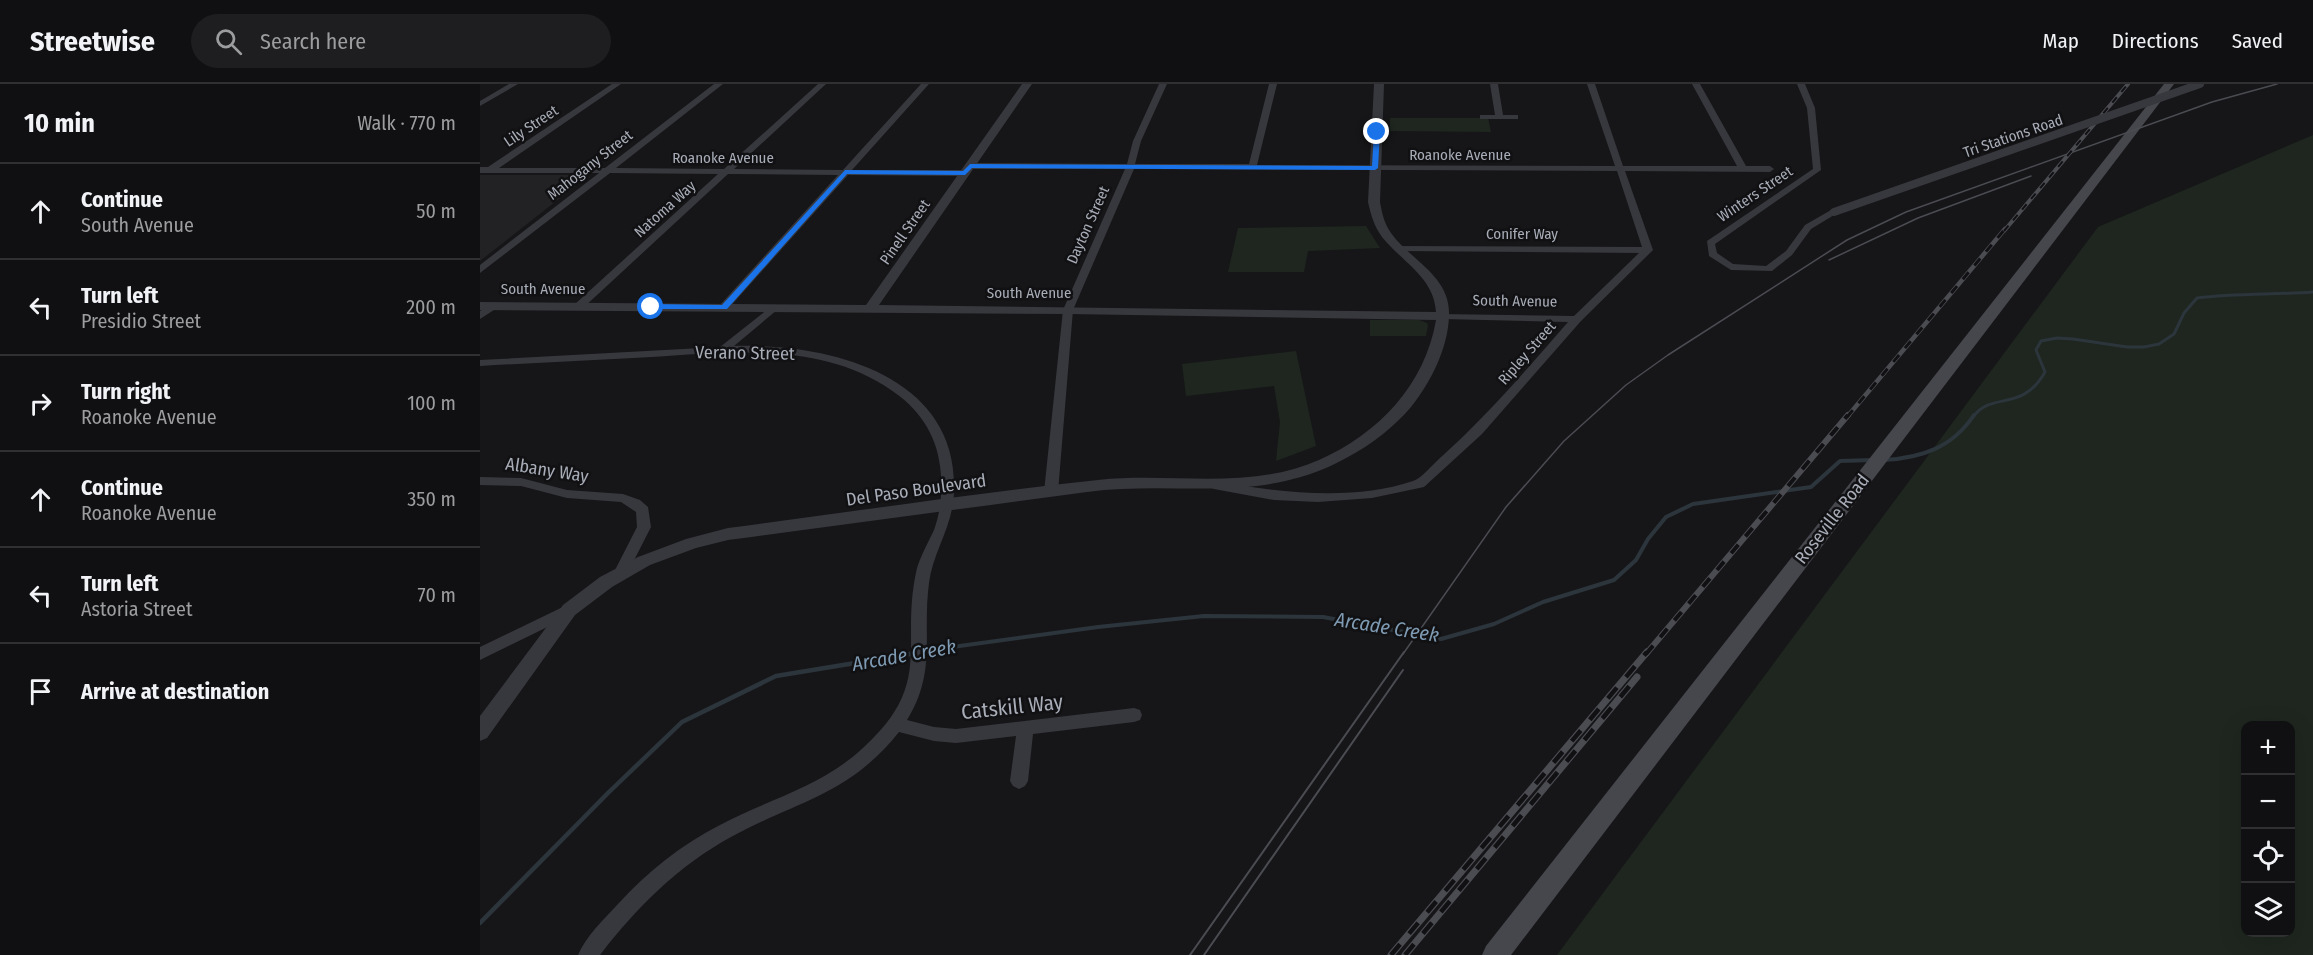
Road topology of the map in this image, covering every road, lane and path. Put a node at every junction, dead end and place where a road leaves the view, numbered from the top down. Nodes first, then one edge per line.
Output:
1 (514, 84) edge
2 (617, 84) edge
3 (719, 84) edge
4 (822, 84) edge
5 (925, 84) edge
6 (1027, 84) edge
7 (1163, 84) edge
8 (1273, 84) edge
9 (1378, 84) edge
10 (1494, 84) edge
11 (1591, 84) edge
12 (1696, 84) edge
13 (1801, 84) edge
14 (2169, 84) edge
15 (2200, 84) edge
16 (480, 104) edge
17 (1483, 117) dead end
18 (1499, 117) junction
19 (1515, 117) dead end
20 (1130, 168) junction
21 (1252, 168) junction
22 (1375, 168) junction
23 (1620, 169) junction
24 (1743, 169) junction
25 (1770, 169) dead end
26 (480, 170) edge
27 (490, 170) junction
28 (967, 170) junction
29 (607, 171) junction
30 (726, 172) junction
31 (845, 172) junction
32 (1834, 212) joint
33 (1397, 248) junction
34 (1648, 250) junction
35 (480, 270) edge
36 (486, 306) edge
37 (579, 306) junction
38 (724, 307) junction
39 (773, 308) junction
40 (870, 308) junction
41 (1068, 310) junction
42 (480, 316) edge
43 (1443, 316) junction
44 (1577, 319) junction
45 (723, 350) junction
46 (480, 363) edge
47 (1432, 474) joint
48 (480, 482) edge
49 (1214, 485) junction
50 (1051, 492) junction
51 (944, 506) junction
52 (620, 574) junction
53 (569, 610) junction
54 (480, 654) edge
55 (1134, 715) dead end
56 (896, 724) junction
57 (1025, 729) junction
58 (480, 732) edge
59 (1019, 781) dead end
60 (588, 955) edge
61 (1495, 955) edge

1 - 16 street
2 - 27 street, Lily Street
3 - 29 street, Mahogany Street
4 - 30 street, Natoma Way
5 - 31 street
6 - 28 street, Pinell Street
7 - 20 street, Dayton Street
8 - 21 street
9 - 22 street
10 - 18 street
11 - 23 street
12 - 24 street
13 - 32 street, Winters Street
14 - 61 main road, Roseville Road
15 - 32 street, Tri Stations Road, bridge
17 - 18 street
18 - 19 street
20 - 21 street, Roanoke Avenue
20 - 28 street, Roanoke Avenue
20 - 41 street, Dayton Street
21 - 22 street, Roanoke Avenue
22 - 23 street, Roanoke Avenue
22 - 33 street
23 - 24 street, Roanoke Avenue
23 - 34 street
24 - 25 street, Roanoke Avenue
26 - 27 street, Roanoke Avenue
27 - 29 street, Roanoke Avenue
28 - 31 street, Roanoke Avenue
28 - 40 street, Pinell Street
29 - 30 street, Roanoke Avenue
29 - 35 street, Mahogany Street
30 - 31 street, Roanoke Avenue
30 - 37 street, Natoma Way
31 - 38 street
33 - 34 street, Conifer Way
33 - 43 street
34 - 44 street, Ripley Street
36 - 37 street, South Avenue
36 - 42 street
37 - 38 street, South Avenue
38 - 39 street, South Avenue
39 - 40 street, South Avenue
39 - 45 street
40 - 41 street, South Avenue
41 - 43 street, South Avenue
41 - 50 street, Dayton Street
43 - 44 street, South Avenue
43 - 49 street
44 - 47 street, Ripley Street
45 - 46 street, Verano Street
45 - 51 street, Verano Street
47 - 49 street, Del Paso Boulevard
48 - 52 street, Albany Way
49 - 50 street, Del Paso Boulevard
50 - 51 street, Del Paso Boulevard
51 - 52 street, Del Paso Boulevard
51 - 56 street, Verano Street
52 - 53 street, Del Paso Boulevard
53 - 54 street
53 - 58 street, Del Paso Boulevard
55 - 57 street, Catskill Way
56 - 57 street, Catskill Way
56 - 60 street, Verano Street
57 - 59 street

